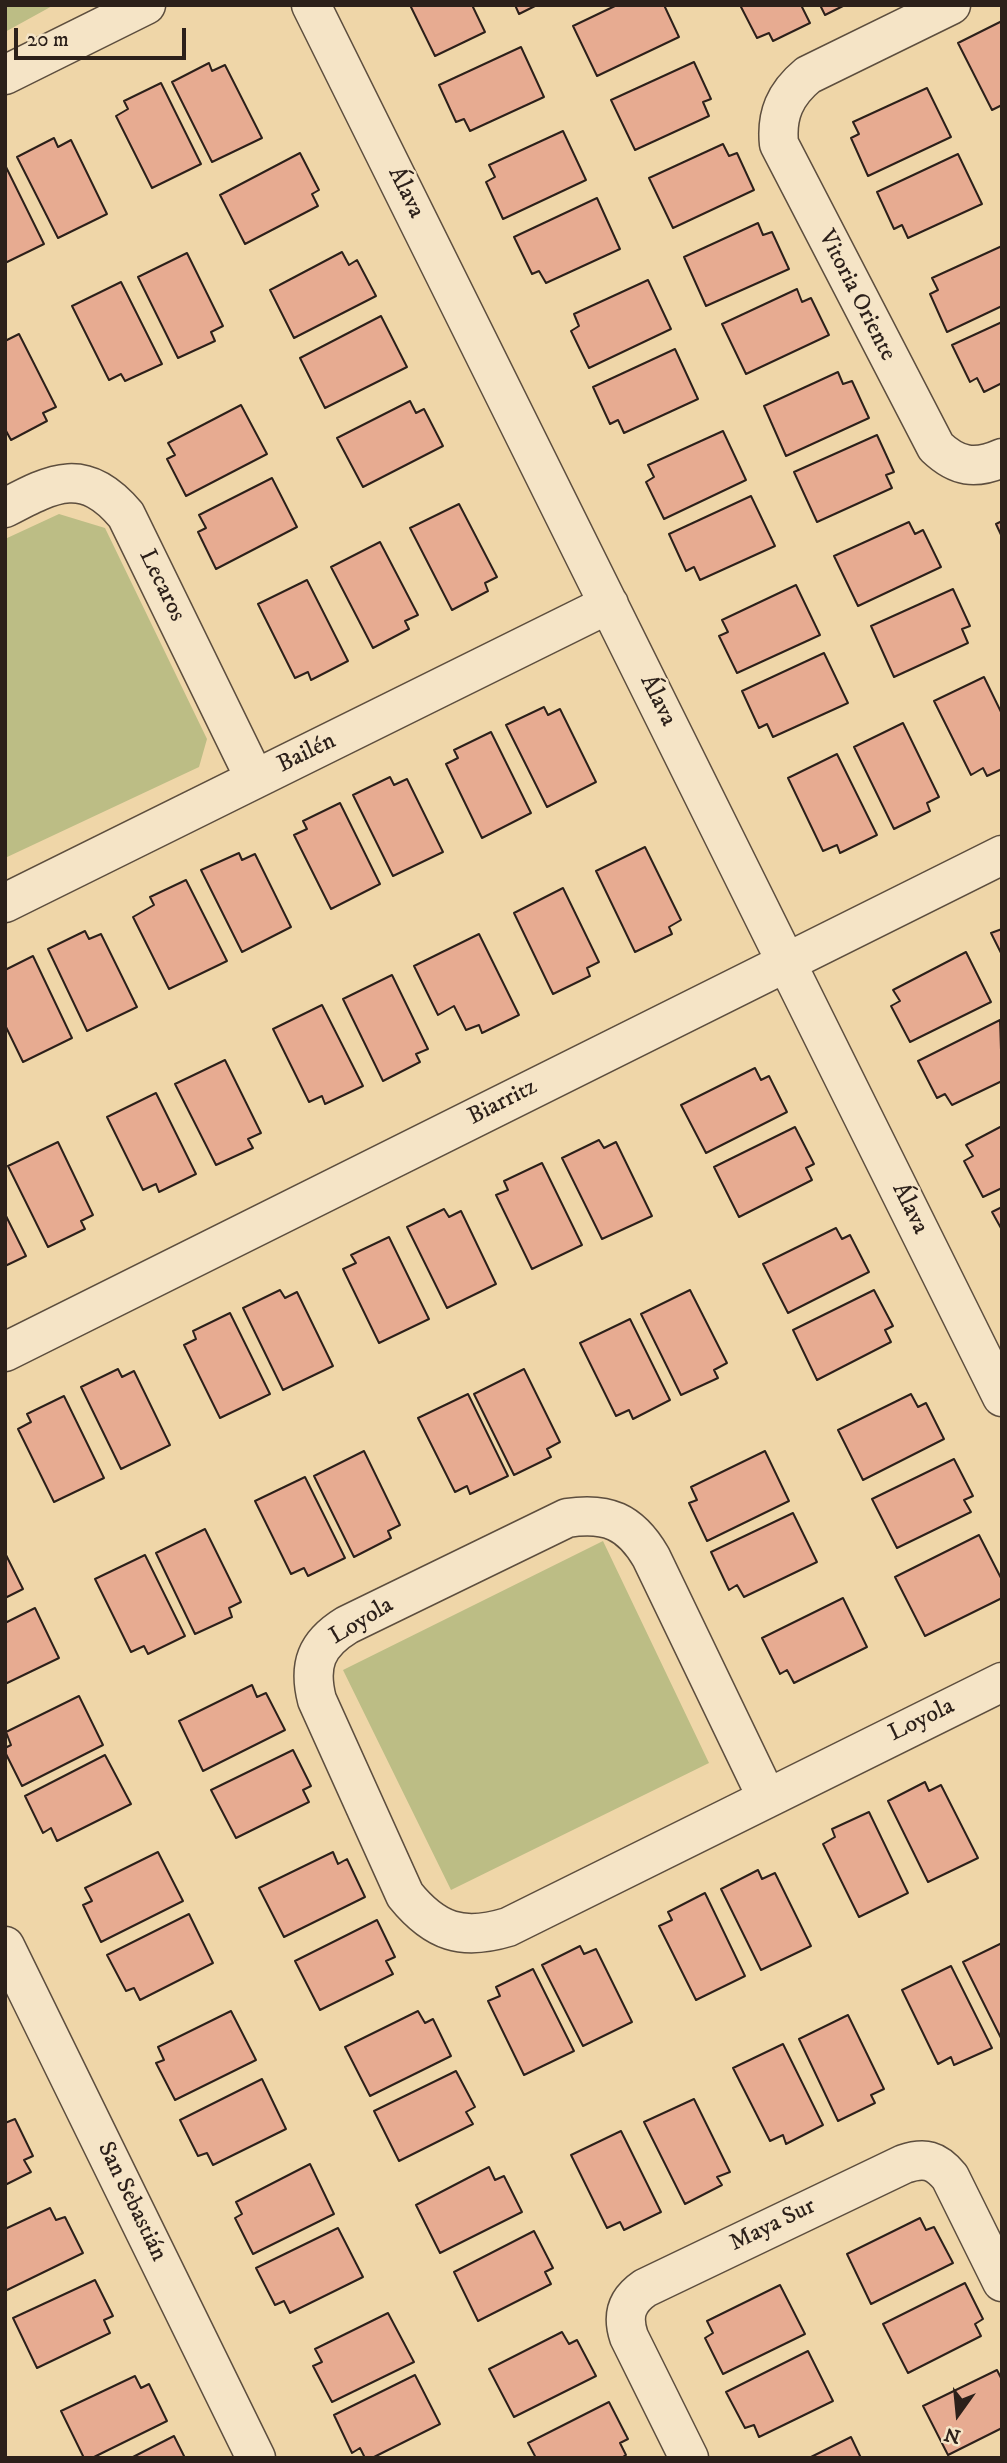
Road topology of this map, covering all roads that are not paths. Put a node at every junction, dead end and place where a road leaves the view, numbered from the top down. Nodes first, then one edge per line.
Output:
1 (146, 5) edge
2 (311, 5) edge
3 (951, 5) edge
4 (5, 75) edge
5 (1002, 458) edge
6 (5, 508) edge
7 (609, 604) junction
8 (255, 779) junction
9 (1002, 855) edge
10 (5, 903) edge
11 (786, 962) junction
12 (5, 1352) edge
13 (1002, 1397) edge
14 (1002, 1682) edge
15 (767, 1798) junction
16 (5, 1946) edge
17 (1002, 2282) edge
18 (256, 2458) edge
19 (689, 2458) edge

1 - 4 street
2 - 7 street, Álava
3 - 5 street, Vitoria Oriente
6 - 8 street, Lecaros
7 - 8 street, Bailén
7 - 11 street, Álava
8 - 10 street, Bailén
9 - 11 street, Biarritz
11 - 12 street, Biarritz
11 - 13 street, Álava
14 - 15 street, Loyola
15 - 15 street, Loyola
16 - 18 street, San Sebastián
17 - 19 street, Maya Sur

